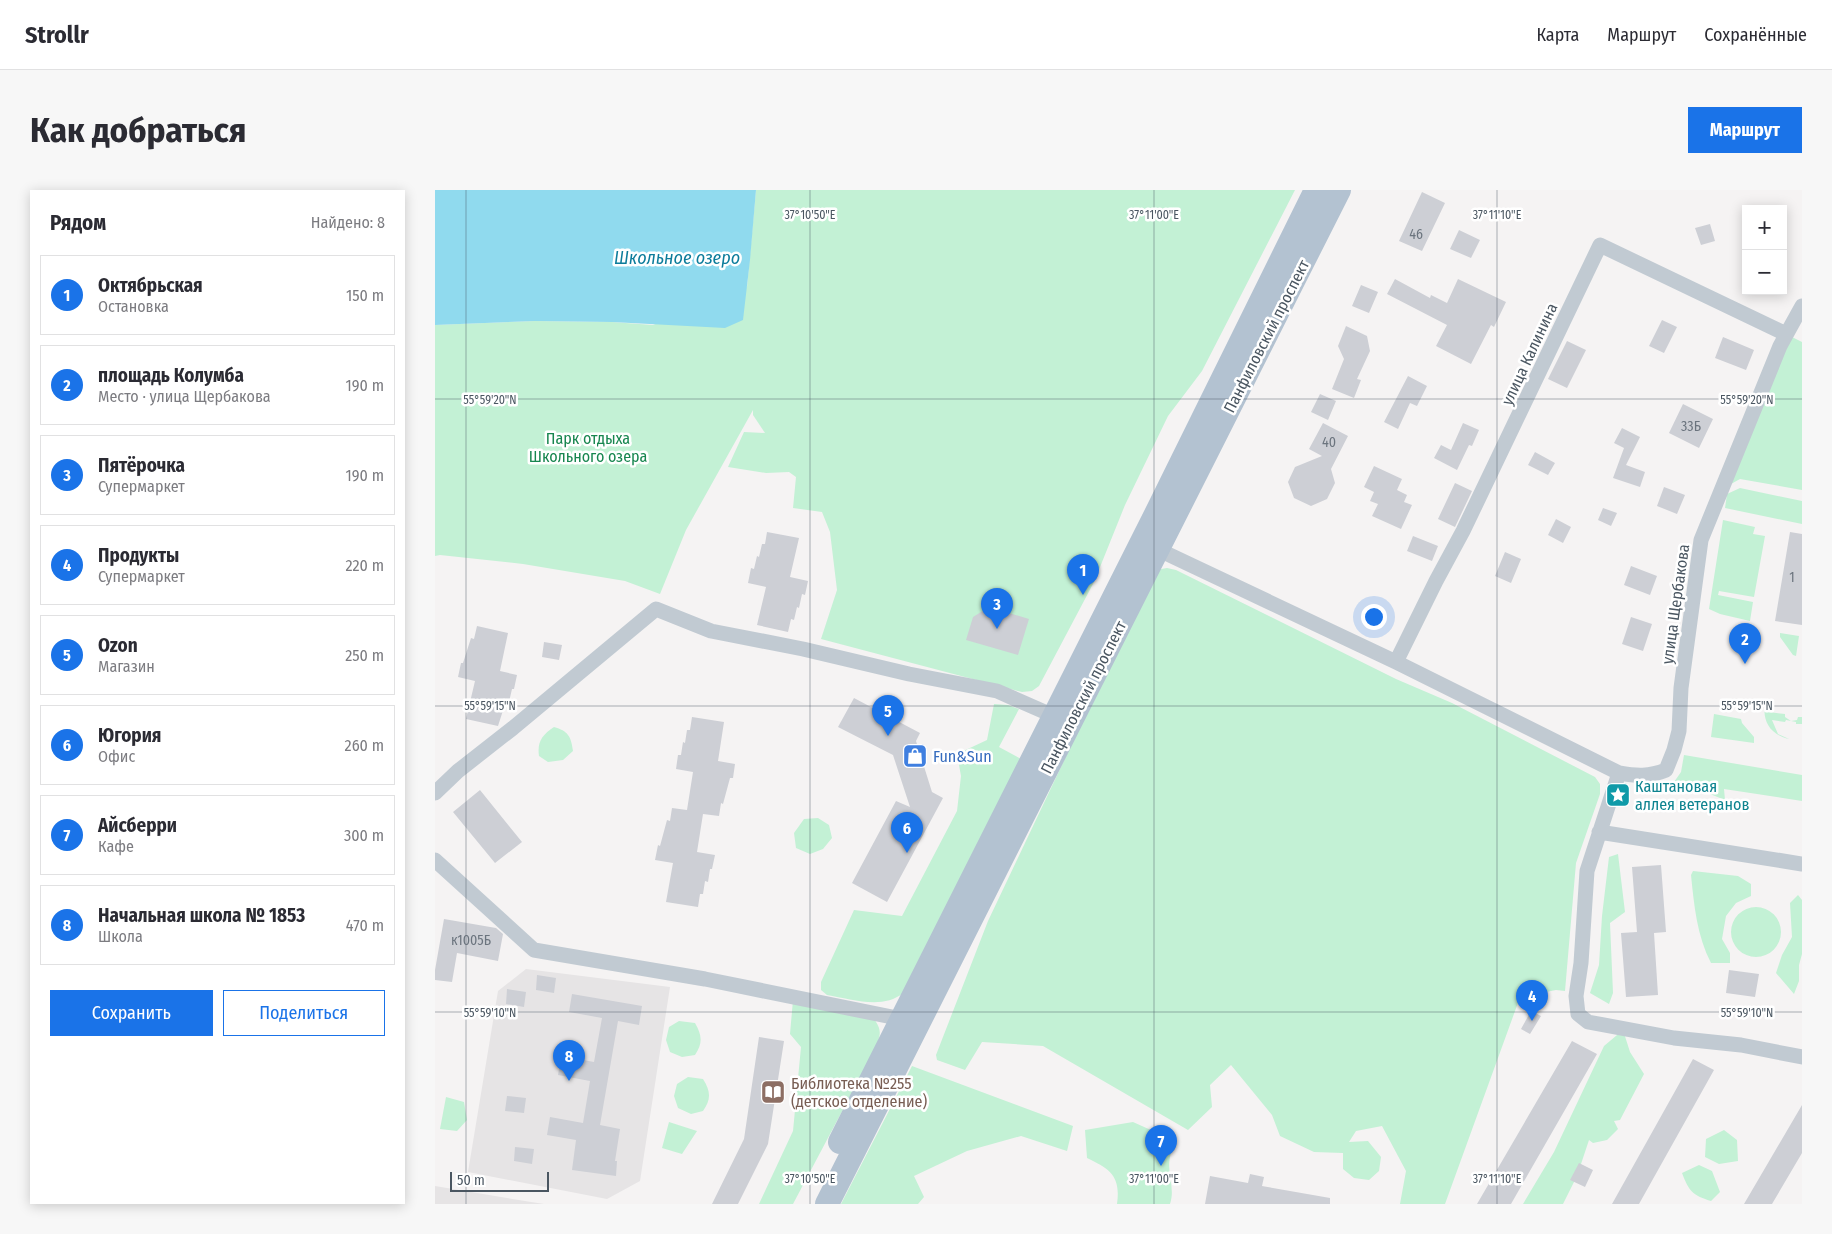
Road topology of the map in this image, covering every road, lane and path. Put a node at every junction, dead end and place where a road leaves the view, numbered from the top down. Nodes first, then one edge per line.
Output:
1 (1317, 190) edge
2 (1339, 190) edge
3 (1802, 306) edge
4 (1786, 334) junction
5 (1157, 550) junction
6 (1396, 662) junction
7 (1055, 716) junction
8 (1619, 773) junction
9 (435, 793) edge
10 (1599, 832) junction
11 (435, 860) edge
12 (1802, 864) edge
13 (902, 1018) junction
14 (1802, 1057) edge
15 (809, 1204) edge
16 (827, 1204) edge

1 - 7 main road, Панфиловский проспект
2 - 5 main road, Панфиловский проспект
3 - 4 street, улица Щербакова
4 - 6 street, улица Калинина
4 - 8 street, улица Щербакова
5 - 6 street
5 - 16 main road, Панфиловский проспект
6 - 8 street
7 - 9 street
7 - 13 main road, Панфиловский проспект
8 - 10 street
10 - 12 street
10 - 14 street
11 - 13 street
13 - 15 main road, Панфиловский проспект

